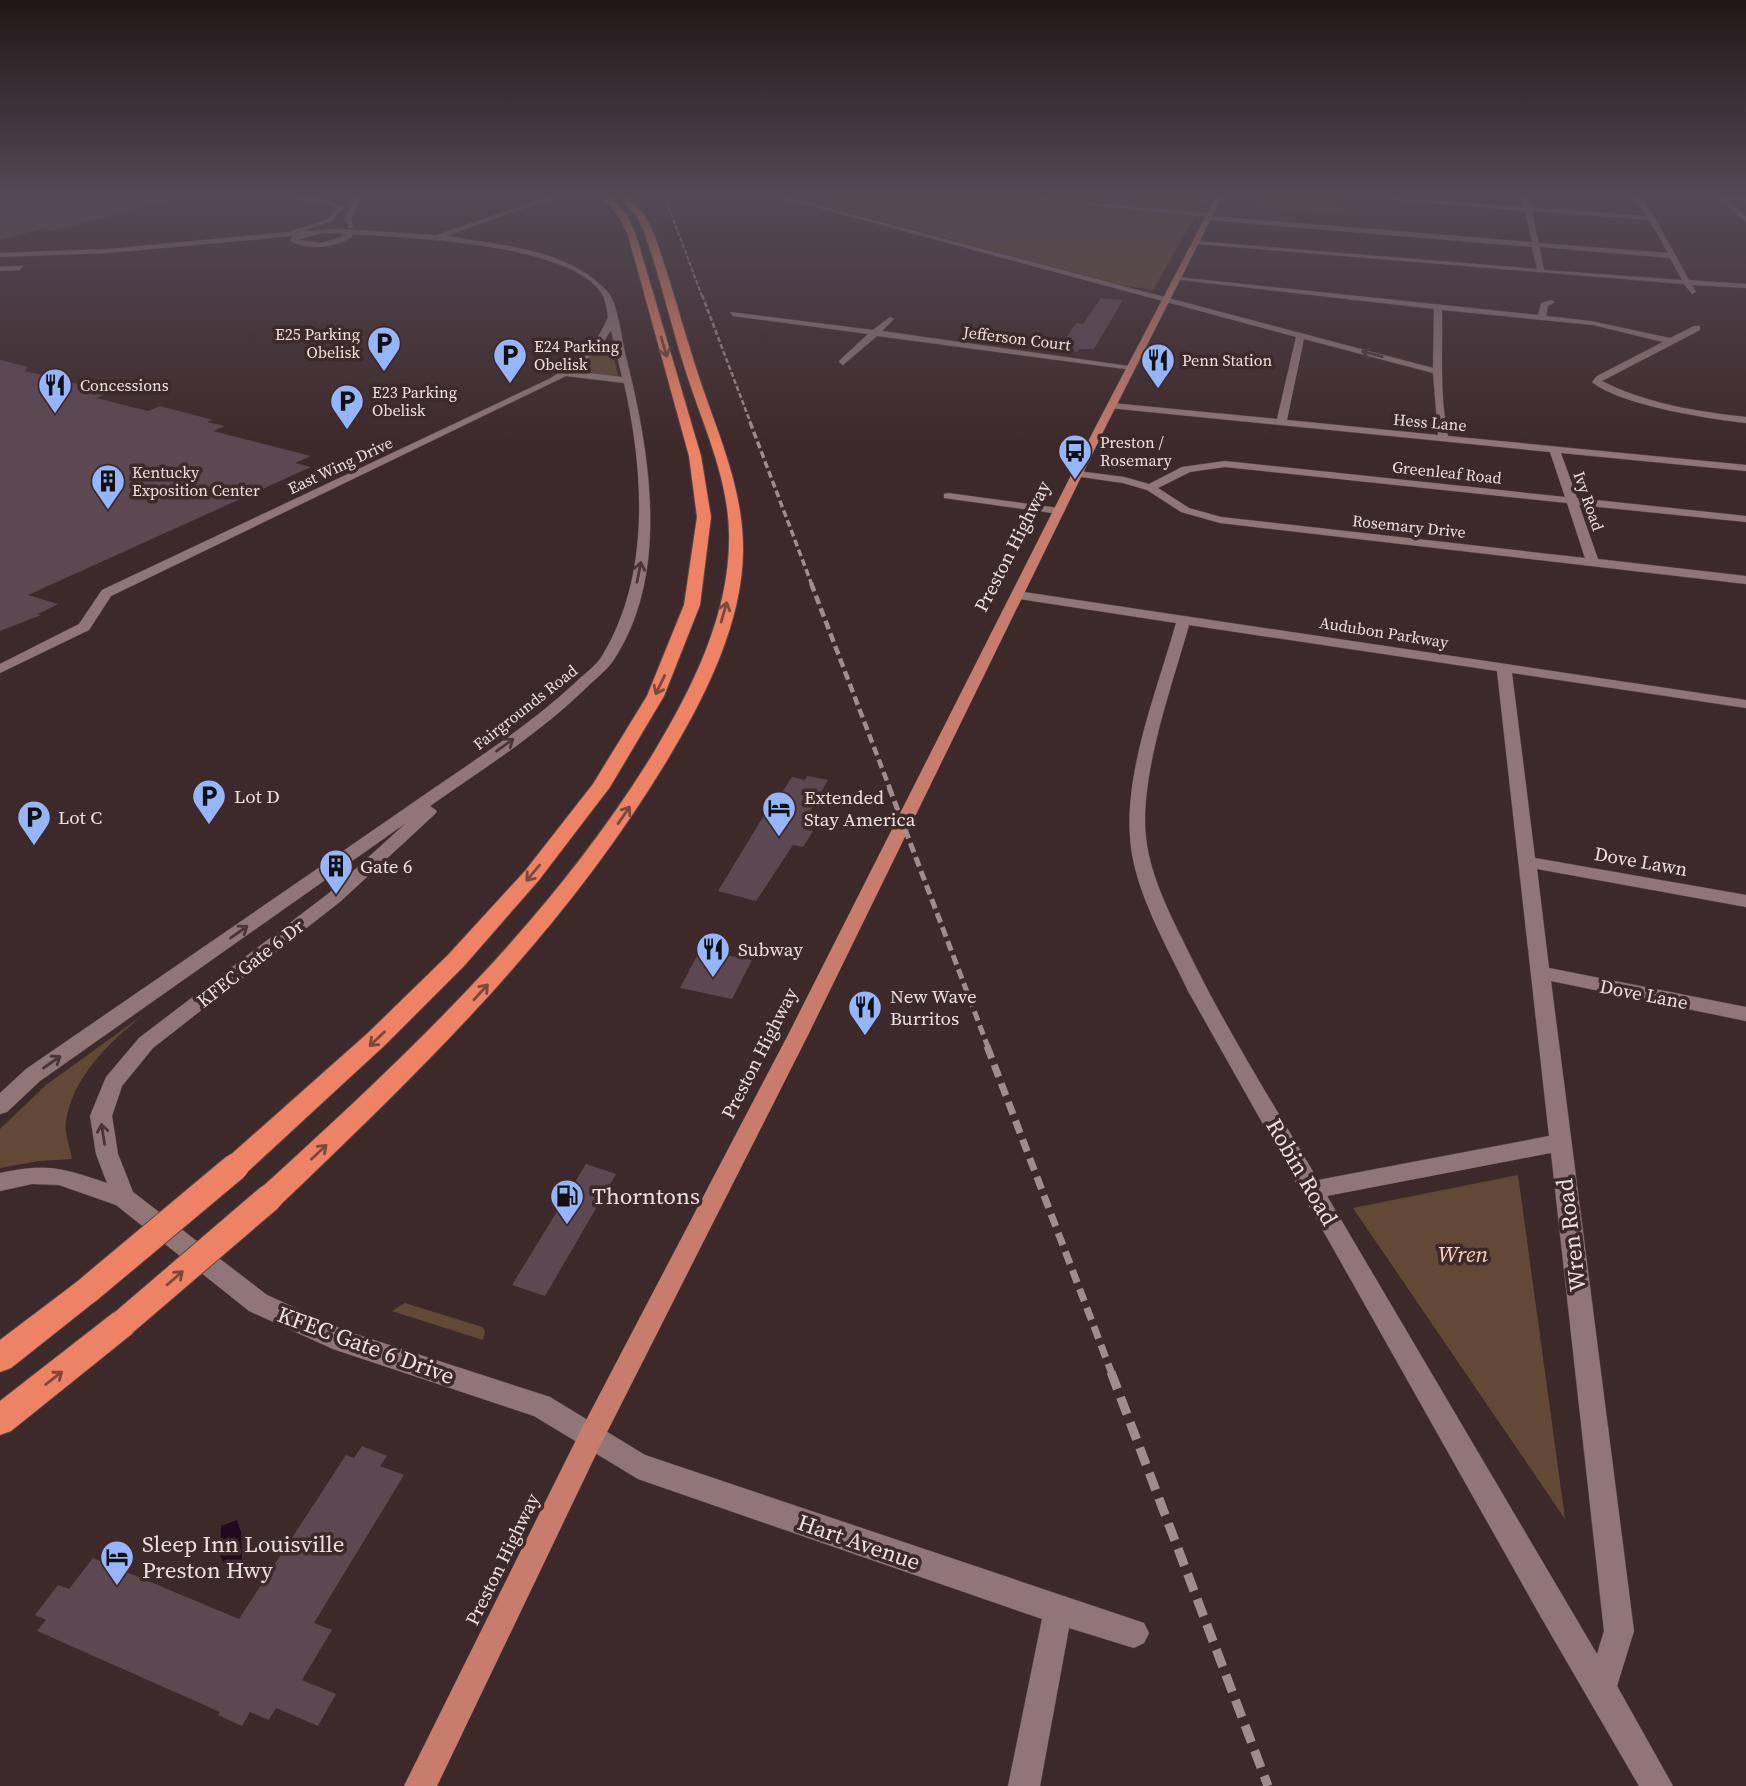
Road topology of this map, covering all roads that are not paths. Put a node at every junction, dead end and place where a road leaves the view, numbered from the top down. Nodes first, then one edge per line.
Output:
1 (589, 278) edge
2 (644, 278) edge
3 (663, 278) edge
4 (1085, 278) edge
5 (1630, 278) edge
6 (1685, 278) edge
7 (1177, 279) joint
8 (1687, 283) junction
9 (1746, 286) edge
10 (1694, 295) dead end
11 (1166, 300) junction
12 (1550, 302) dead end
13 (1438, 307) junction
14 (733, 314) dead end
15 (612, 318) junction
16 (1542, 318) junction
17 (890, 319) dead end
18 (1697, 328) dead end
19 (874, 333) junction
20 (1301, 335) junction
21 (1670, 341) junction
22 (998, 350) junction
23 (843, 362) dead end
24 (986, 362) dead end
25 (1132, 367) junction
26 (1438, 372) junction
27 (565, 373) junction
28 (629, 380) junction
29 (1112, 406) junction
30 (1746, 420) edge
31 (1281, 424) junction
32 (1444, 440) junction
33 (1555, 450) junction
34 (1746, 468) edge
35 (1078, 474) junction
36 (1151, 488) junction
37 (948, 496) dead end
38 (1572, 501) junction
39 (1059, 511) junction
40 (1746, 519) edge
41 (1593, 563) junction
42 (1746, 580) edge
43 (1017, 595) junction
44 (1184, 621) junction
45 (1504, 668) junction
46 (0, 669) edge
47 (1746, 704) edge
48 (480, 764) junction
49 (1528, 862) junction
50 (1746, 901) edge
51 (1542, 973) junction
52 (1746, 1014) edge
53 (0, 1106) edge
54 (1560, 1143) junction
55 (0, 1182) edge
56 (1312, 1190) junction
57 (124, 1198) junction
58 (0, 1358) edge
59 (0, 1420) edge
60 (591, 1437) junction
61 (1058, 1610) junction
62 (1134, 1633) dead end
63 (1601, 1688) junction
64 (420, 1786) edge
65 (1024, 1786) edge
66 (1657, 1786) edge

1 - 15 street, Fairgrounds Road
2 -> 58 highway, bridge
59 -> 3 highway, bridge
4 - 11 street
5 - 8 street
6 - 8 street
7 - 11 main road, Preston Highway
7 - 13 street
8 - 9 street
8 - 10 street
11 - 20 street
11 - 25 main road, Preston Highway
12 - 16 street
13 - 16 street
13 - 26 street
14 - 19 street, Jefferson Court
15 - 27 street, East Wing Drive
15 - 28 street, Fairgrounds Road
16 - 21 street
17 - 19 street
18 - 21 street
19 - 22 street, Jefferson Court
19 - 23 street
26 -> 20 street
20 - 31 street
21 - 30 street
22 - 24 street
22 - 25 street, Jefferson Court
25 - 29 main road, Preston Highway
26 - 32 street
27 - 28 street
27 - 46 street, East Wing Drive
48 -> 28 street, Fairgrounds Road
29 - 31 street, Hess Lane
29 - 35 main road, Preston Highway
31 - 32 street, Hess Lane
32 - 33 street, Hess Lane
33 - 34 street, Hess Lane
33 - 38 street, Ivy Road
35 - 36 street, Rosemary Drive
35 - 39 main road, Preston Highway
36 - 38 street, Greenleaf Road
36 - 41 street, Rosemary Drive
37 - 39 street
38 - 40 street, Greenleaf Road
38 - 41 street, Ivy Road
39 - 43 main road, Preston Highway
41 - 42 street, Rosemary Drive
43 - 44 street, Audubon Parkway
43 - 60 main road, Preston Highway
44 - 45 street, Audubon Parkway
44 - 56 street, Robin Road
45 - 47 street, Audubon Parkway
45 - 49 street, Wren Road
53 -> 48 street, Fairgrounds Road
57 -> 48 street, KFEC Gate 6 Dr
49 - 50 street, Dove Lawn
49 - 51 street, Wren Road
51 - 52 street, Dove Lane
51 - 54 street, Wren Road
54 - 56 street
54 - 63 street, Wren Road
55 - 57 street
56 - 63 street, Robin Road
57 - 60 street, KFEC Gate 6 Drive
60 - 61 street, Hart Avenue
60 - 64 main road, Preston Highway
61 - 62 street, Hart Avenue
61 - 65 street
63 - 66 street

